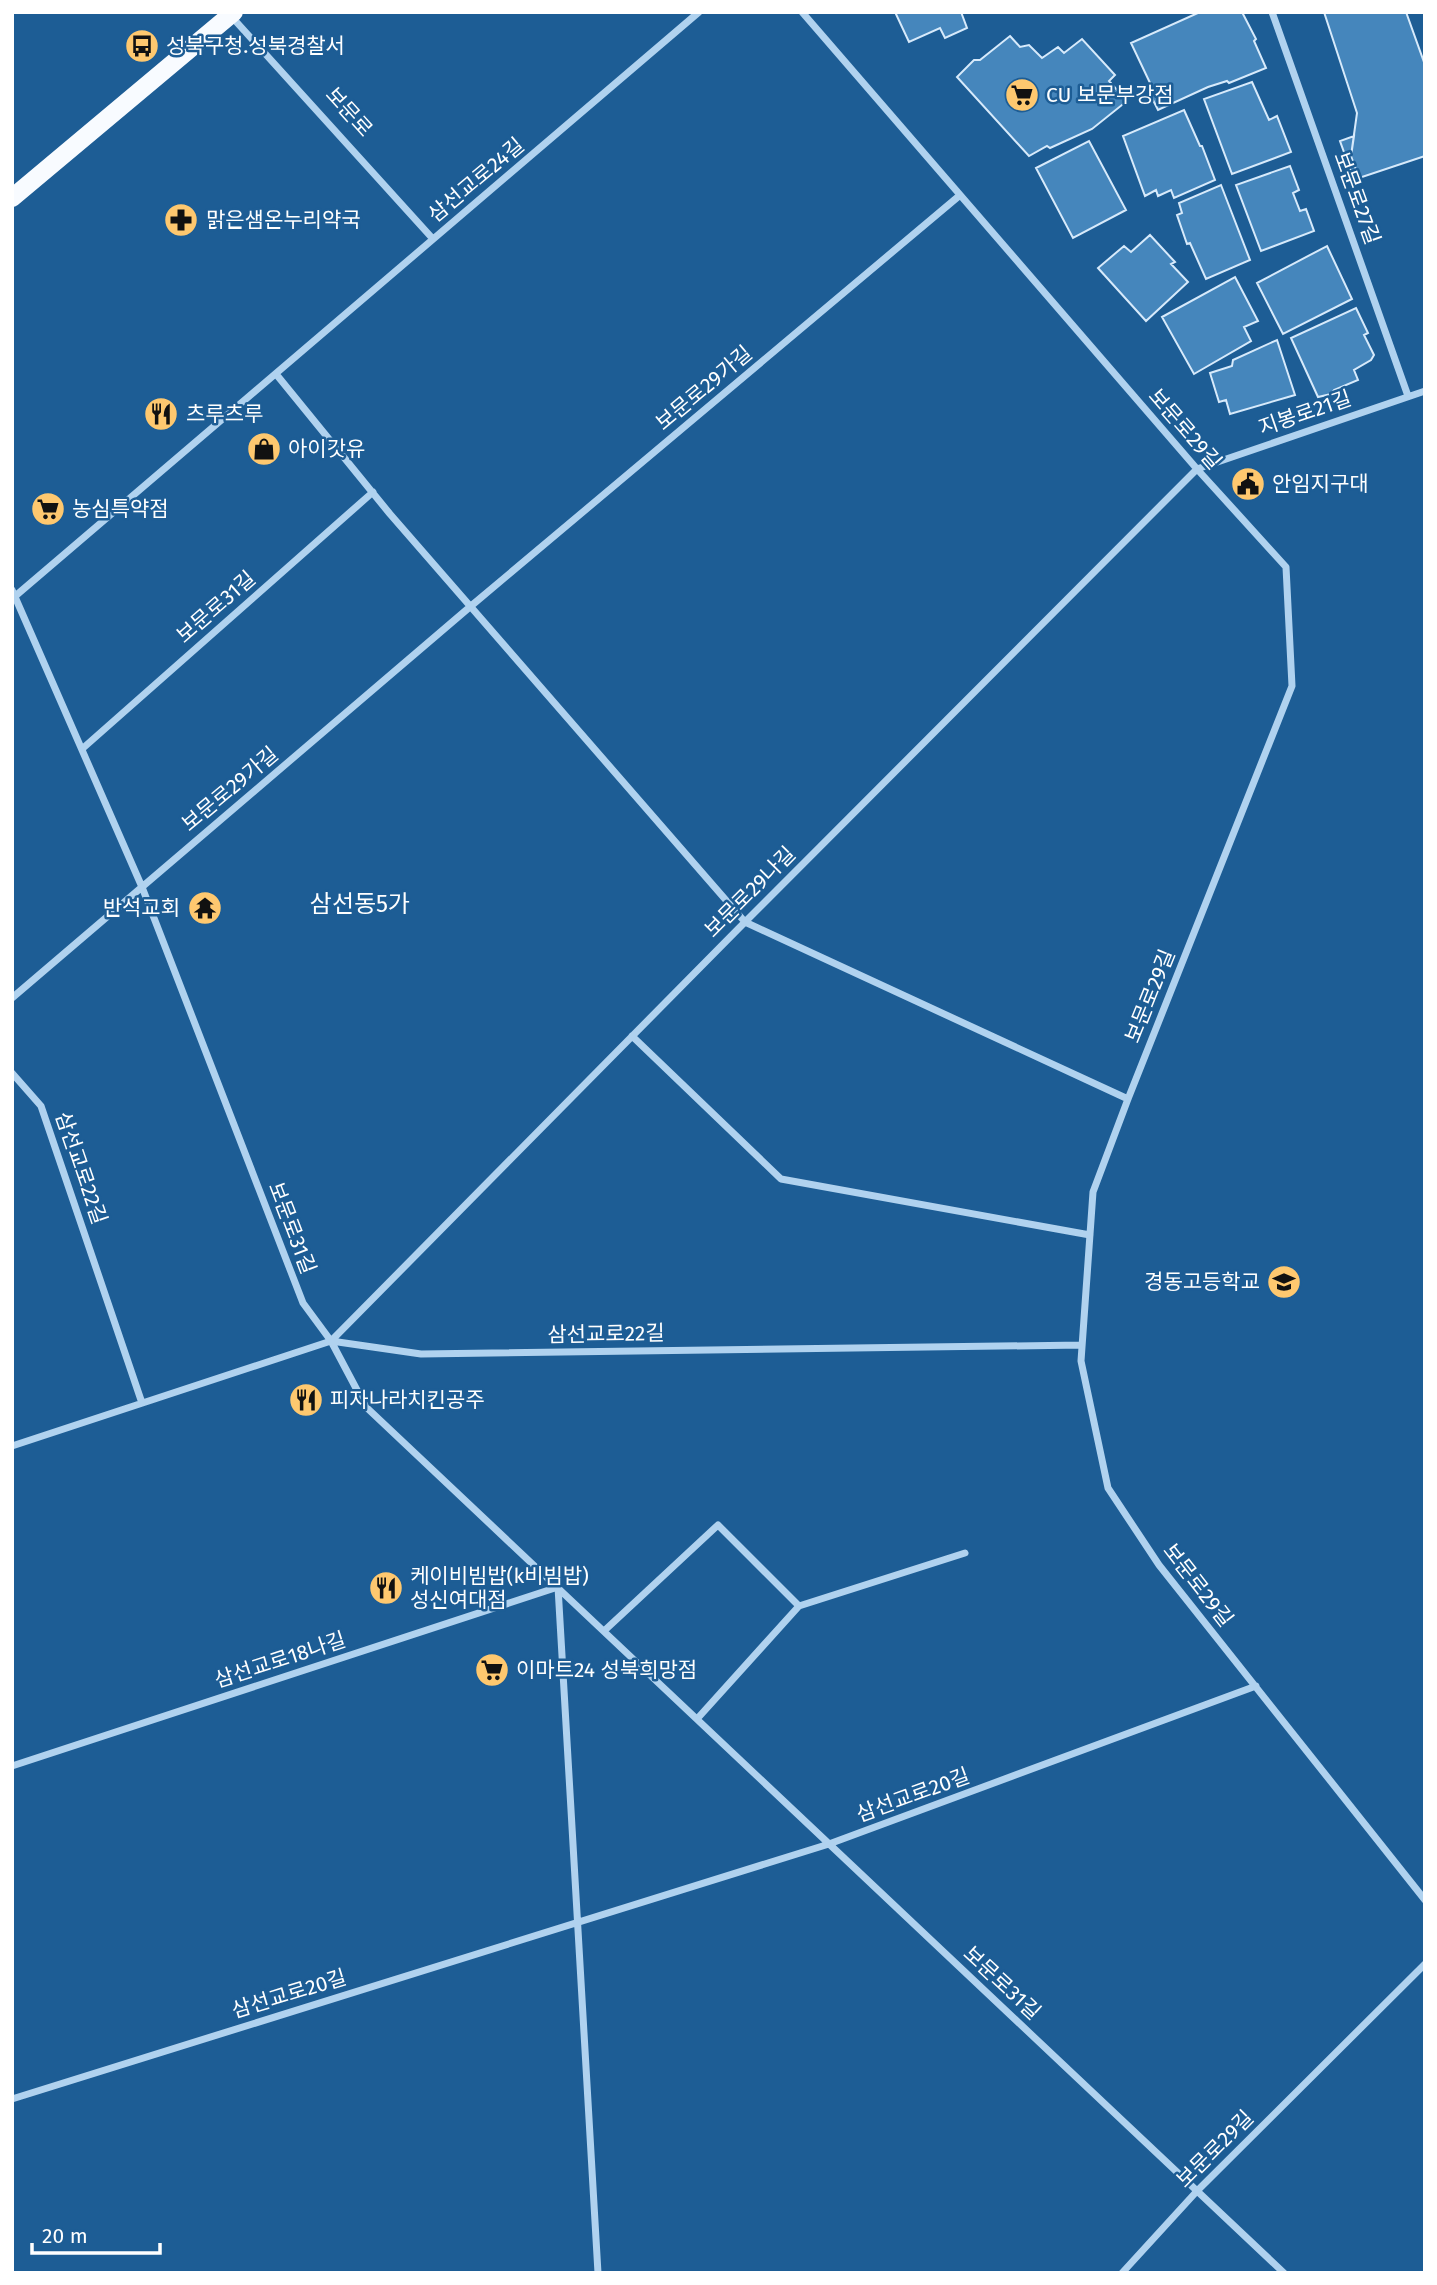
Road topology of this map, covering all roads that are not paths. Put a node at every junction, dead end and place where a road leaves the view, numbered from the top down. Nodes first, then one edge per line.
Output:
1 (699, 12) edge
2 (802, 12) edge
3 (1272, 12) edge
4 (232, 14) edge
5 (959, 196) junction
6 (12, 198) edge
7 (433, 239) junction
8 (276, 374) junction
9 (1425, 391) edge
10 (1409, 396) junction
11 (1197, 469) junction
12 (373, 492) junction
13 (14, 595) edge
14 (471, 606) junction
15 (82, 748) junction
16 (142, 887) junction
17 (745, 922) junction
18 (12, 998) edge
19 (632, 1036) junction
20 (12, 1073) edge
21 (1128, 1099) junction
22 (1090, 1235) junction
23 (331, 1341) junction
24 (1082, 1345) junction
25 (142, 1403) junction
26 (12, 1446) edge
27 (965, 1553) dead end
28 (558, 1587) junction
29 (799, 1606) junction
30 (604, 1631) junction
31 (1256, 1686) junction
32 (697, 1719) junction
33 (12, 1766) edge
34 (829, 1844) junction
35 (1425, 1900) edge
36 (577, 1923) junction
37 (1425, 1964) edge
38 (12, 2099) edge
39 (1197, 2191) junction
40 (598, 2273) edge
41 (1122, 2273) edge
42 (1284, 2273) edge

1 - 7 street, 삼선교로24길
2 - 5 street, 보문로29길
3 - 10 street, 보문로27길
4 - 6 main road, 보문로
4 - 7 street, 보문로
5 - 11 street, 보문로29길
5 - 14 street, 보문로29가길
7 - 8 street, 삼선교로24길
8 - 12 street
8 - 13 street, 삼선교로24길
9 - 10 street, 지봉로21길
10 - 11 street, 지봉로21길
11 - 17 street, 보문로29나길
11 - 21 street, 보문로29길
12 - 14 street
12 - 15 street, 보문로31길
13 - 15 street, 보문로31길
14 - 16 street, 보문로29가길
14 - 17 street
15 - 16 street, 보문로31길
16 - 18 street, 보문로29가길
16 - 23 street, 보문로31길
17 - 19 street, 보문로29나길
17 - 21 street
19 - 22 street
19 - 23 street, 보문로29나길
20 - 25 street, 삼선교로22길
21 - 22 street, 보문로29길
22 - 24 street, 보문로29길
23 - 24 street, 삼선교로22길
23 - 25 street, 삼선교로22길
23 - 28 street, 보문로31길
24 - 31 street, 보문로29길
25 - 26 street, 삼선교로22길
27 - 29 street
28 - 30 street, 보문로31길
28 - 33 street, 삼선교로18나길
28 - 36 street
29 - 30 street
29 - 32 street
30 - 32 street, 보문로31길
31 - 34 street, 삼선교로20길
31 - 35 street, 보문로29길
32 - 34 street, 보문로31길
34 - 36 street, 삼선교로20길
34 - 39 street, 보문로31길
36 - 38 street, 삼선교로20길
36 - 40 street
37 - 39 street, 보문로29길
39 - 41 street, 보문로29길
39 - 42 street, 보문로31길

